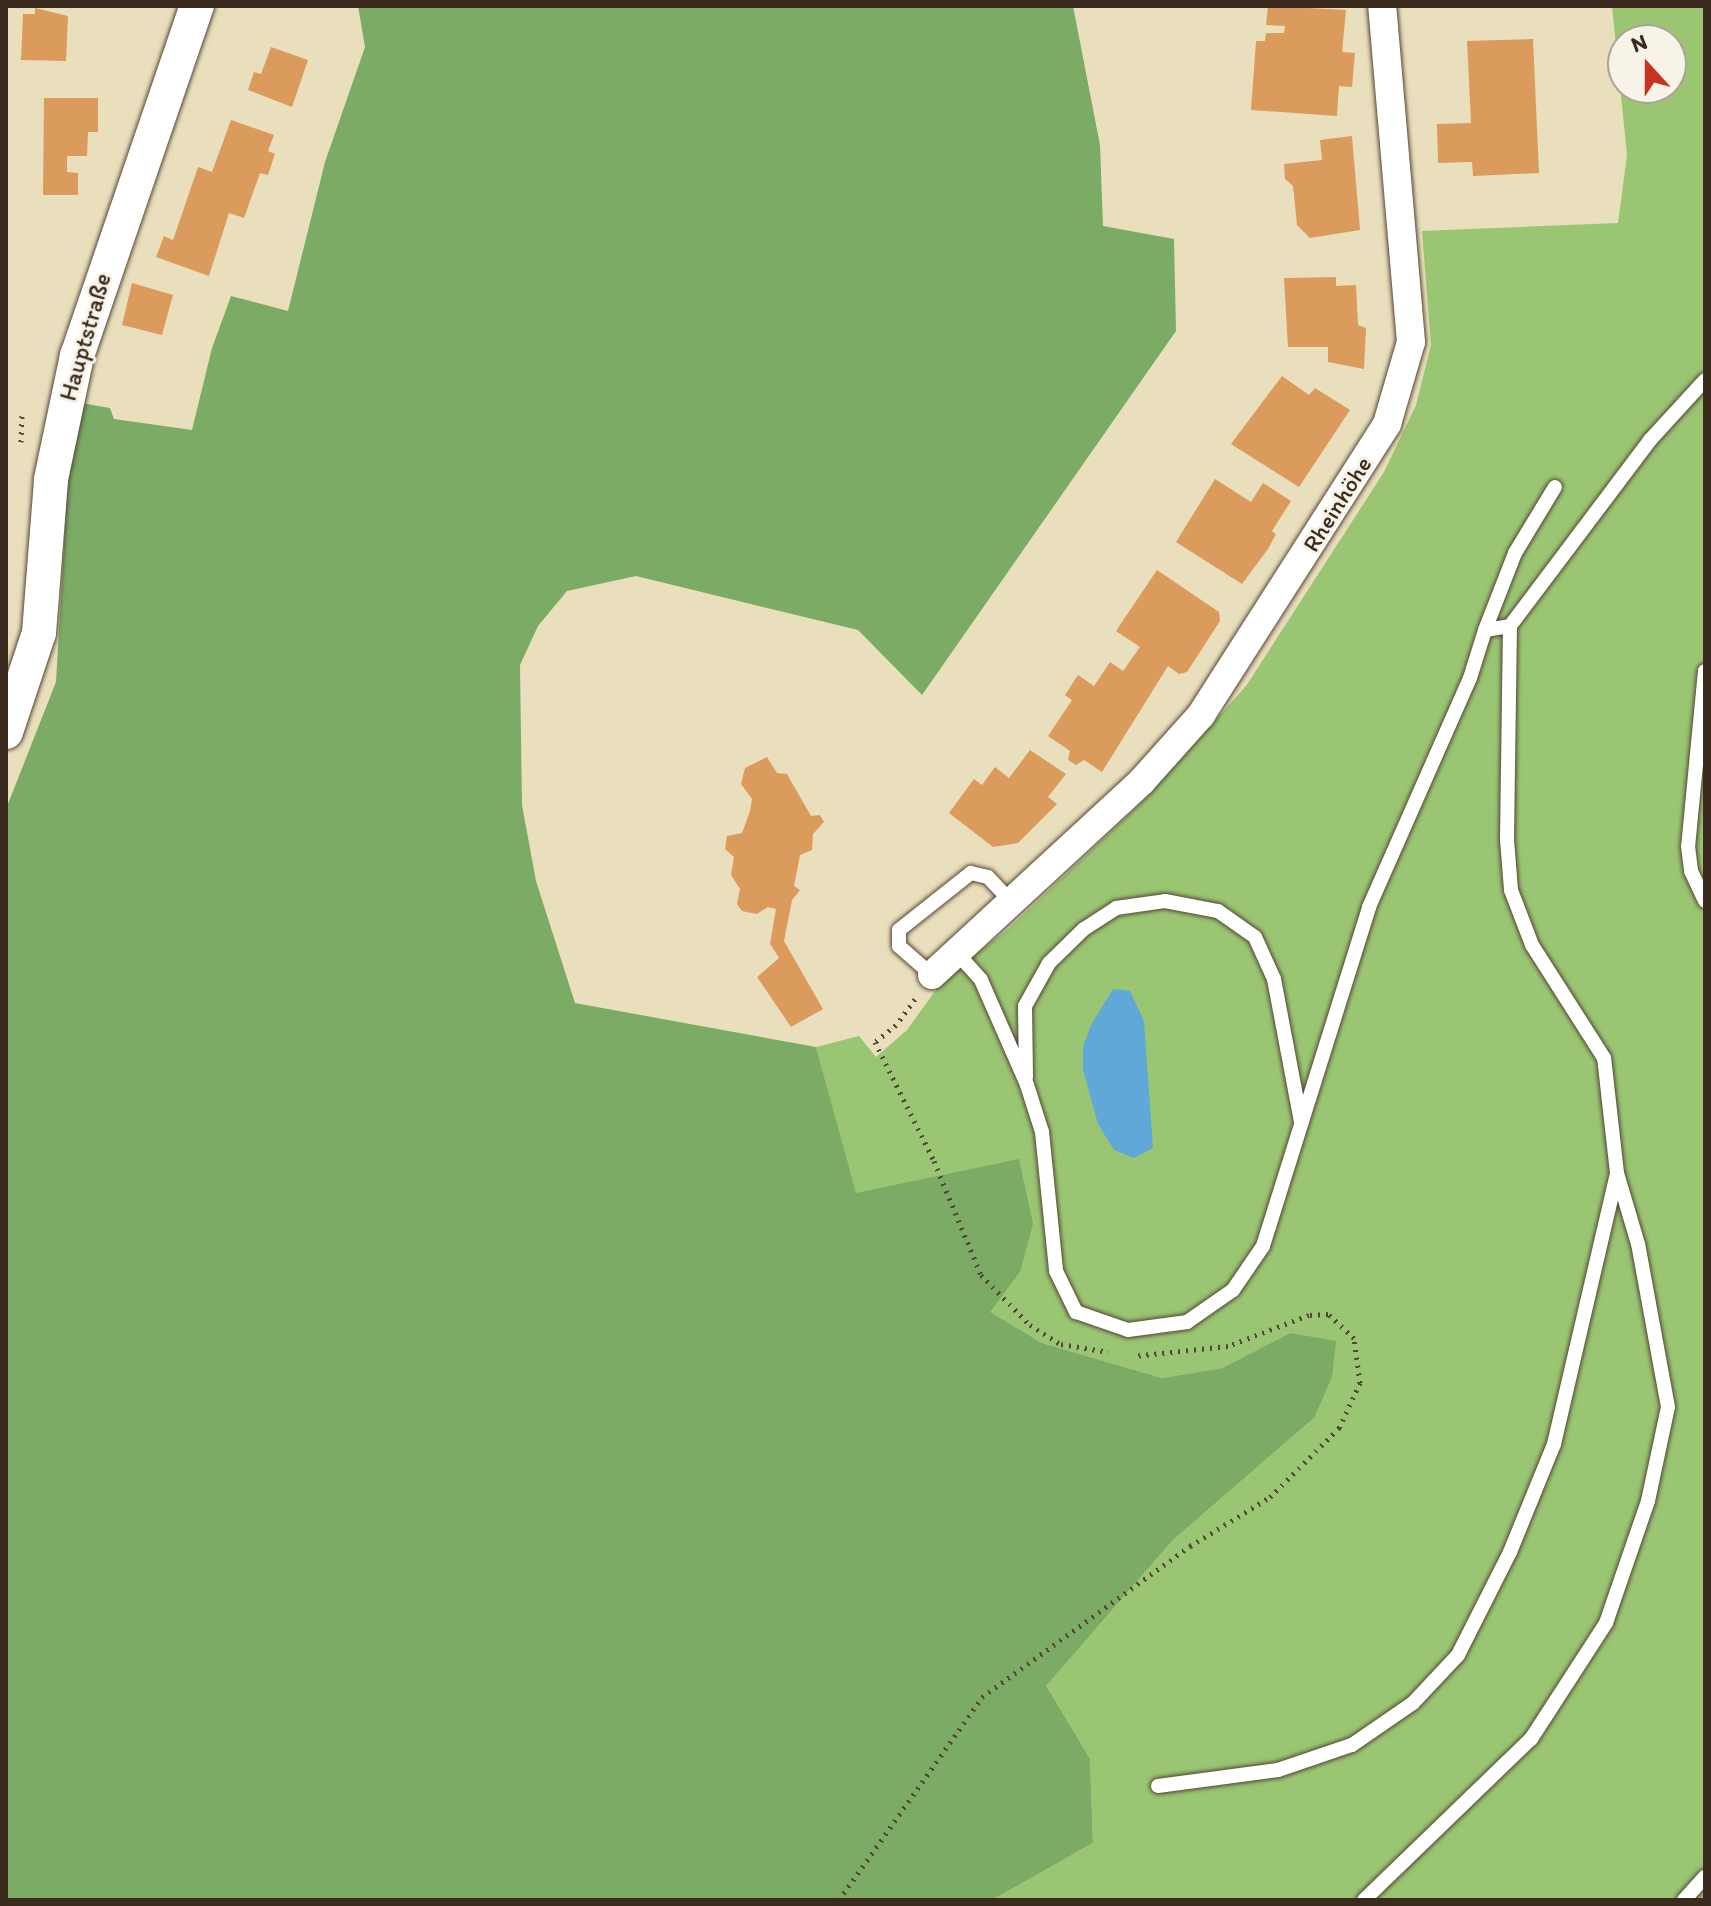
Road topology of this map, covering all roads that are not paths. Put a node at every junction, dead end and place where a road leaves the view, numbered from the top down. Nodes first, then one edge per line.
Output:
1 (197, 6) edge
2 (1382, 6) edge
3 (1705, 380) edge
4 (1555, 487) dead end
5 (1510, 626) junction
6 (1485, 630) junction
7 (34, 646) junction
8 (6, 665) edge
9 (1705, 671) edge
10 (6, 732) edge
11 (1705, 901) edge
12 (1014, 904) junction
13 (957, 953) junction
14 (932, 975) joint
15 (1027, 1085) junction
16 (1301, 1124) junction
17 (1617, 1173) junction
18 (1158, 1786) dead end
19 (1705, 1877) edge
20 (1364, 1900) edge
21 (1684, 1900) edge

1 - 7 street, Hauptstraße
2 - 12 street, Rheinhöhe
3 - 5 lane
4 - 6 lane
5 - 6 lane
5 - 17 lane
6 - 16 lane
7 - 8 street
7 - 10 street, Hauptstraße
9 - 11 lane
12 - 13 street, Rheinhöhe
12 - 14 lane, Rheinhöhe
13 - 14 street, Rheinhöhe
13 - 15 lane
15 - 16 lane
15 - 16 lane
17 - 18 lane
17 - 20 lane
19 - 21 lane

